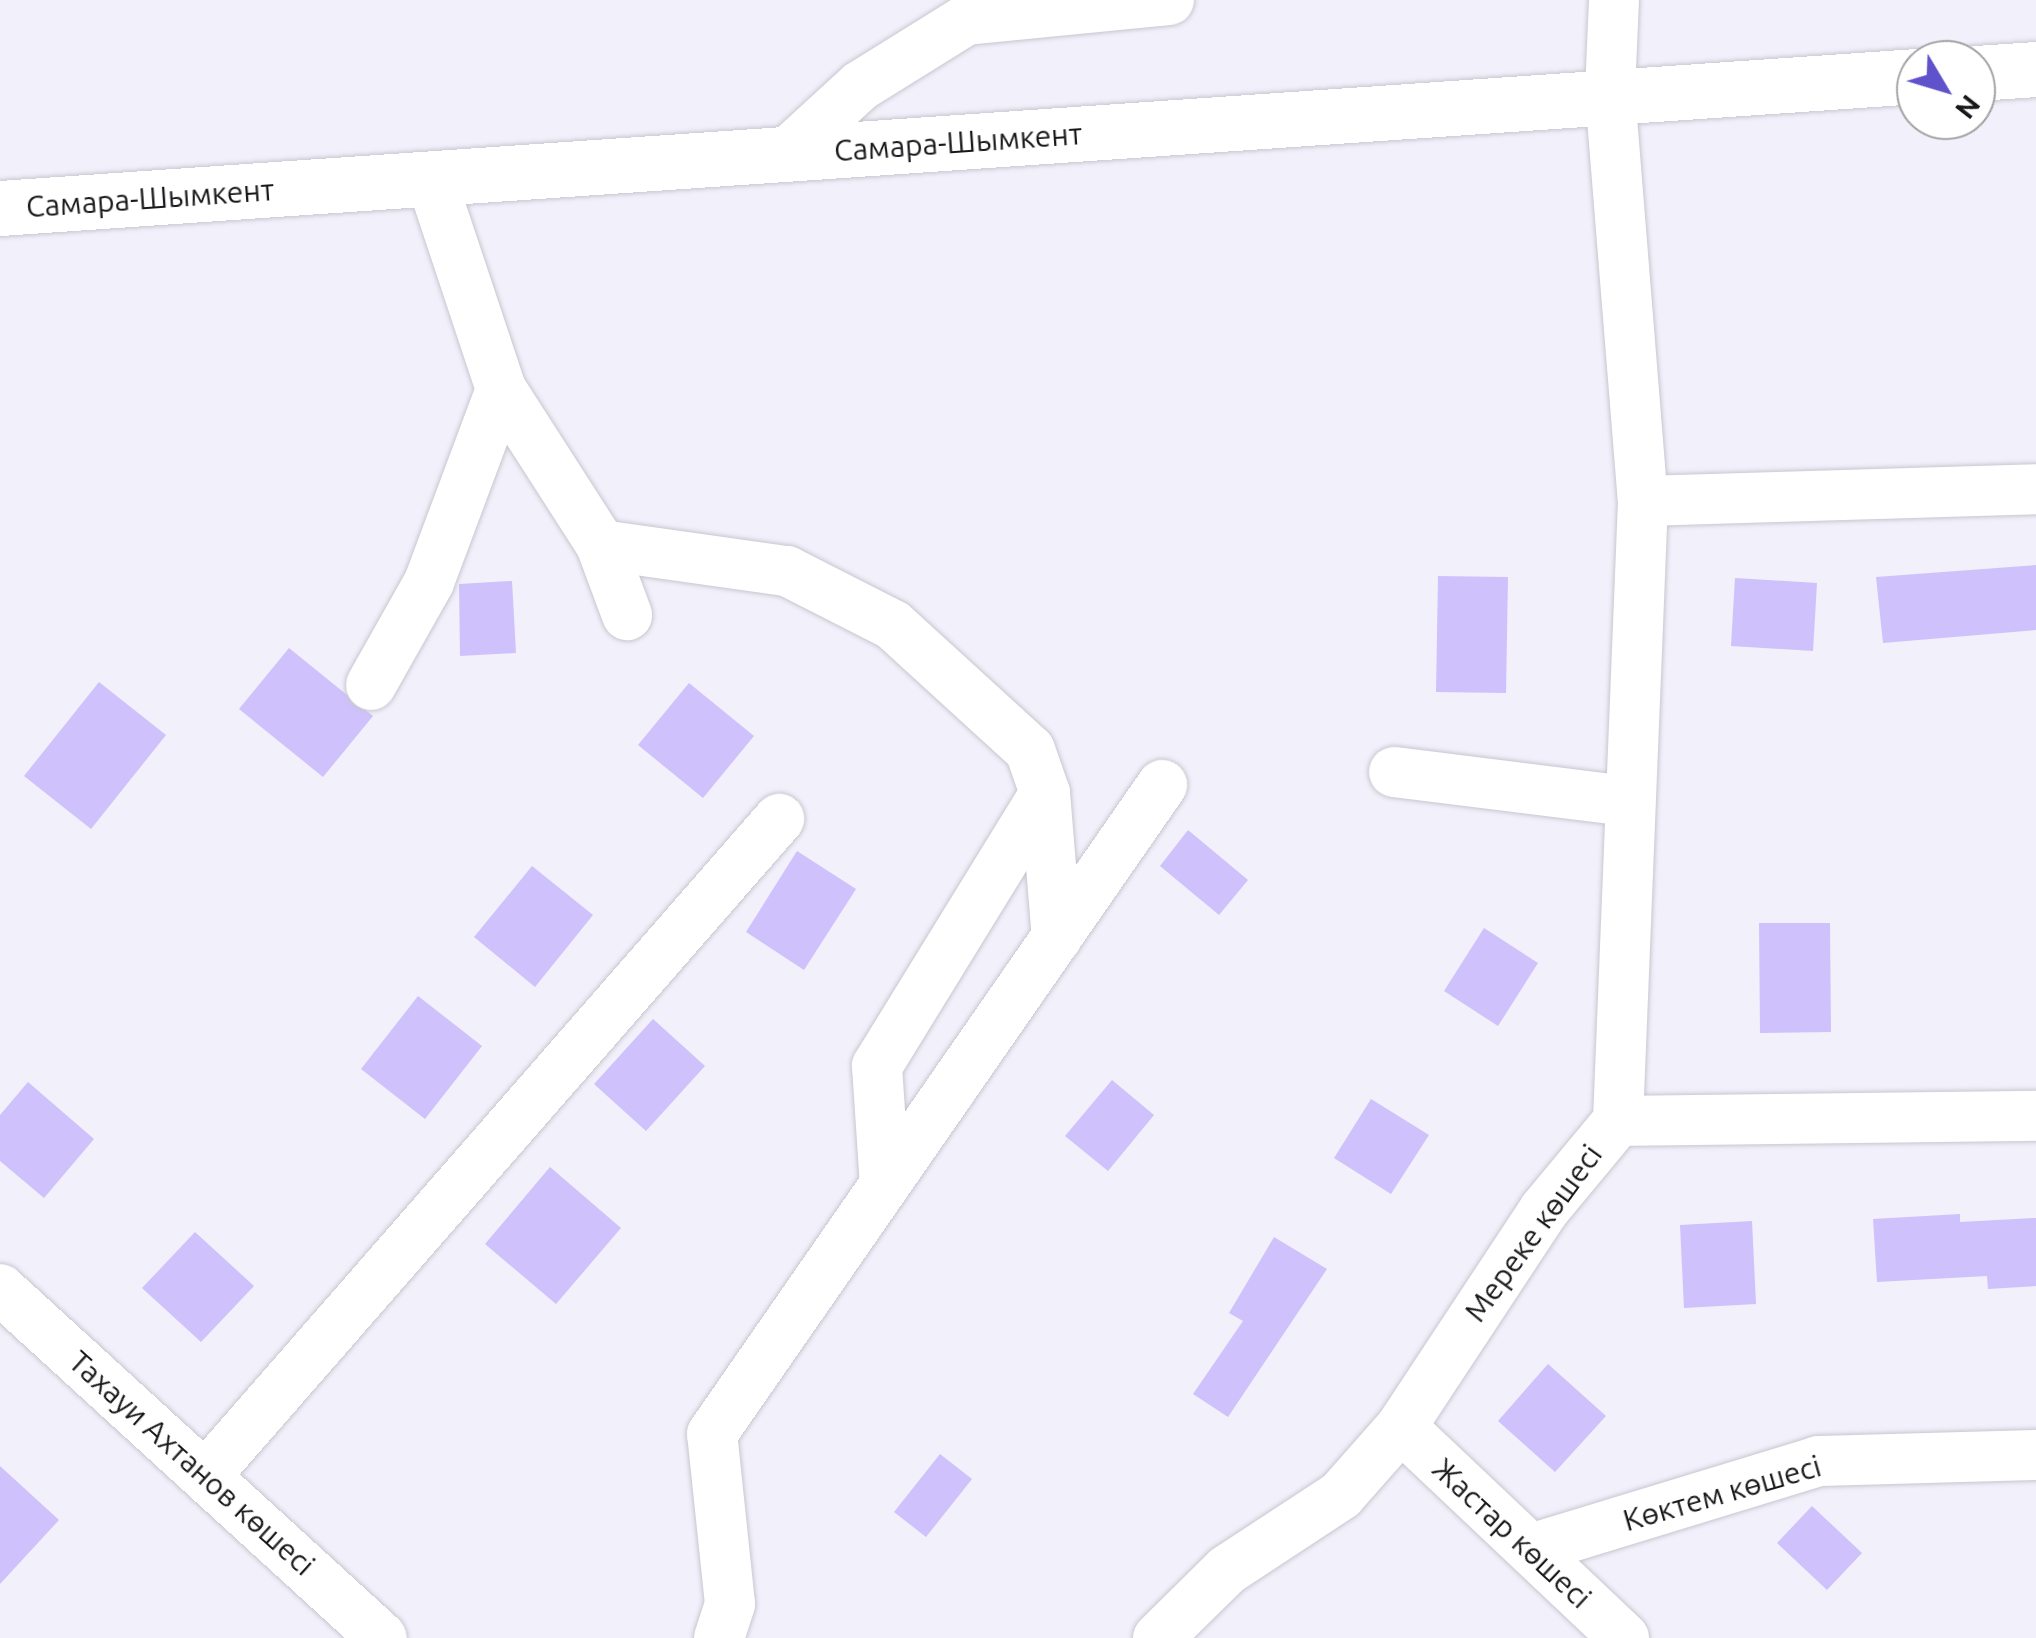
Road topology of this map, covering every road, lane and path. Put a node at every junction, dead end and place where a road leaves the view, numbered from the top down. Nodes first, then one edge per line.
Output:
1 (1169, 0) edge
2 (1614, 0) edge
3 (2036, 69) edge
4 (1996, 71) edge
5 (1896, 77) edge
6 (1610, 93) junction
7 (786, 154) junction
8 (432, 179) junction
9 (0, 208) edge
10 (501, 389) junction
11 (2036, 490) edge
12 (1642, 502) junction
13 (600, 545) junction
14 (627, 615) dead end
15 (371, 684) dead end
16 (1394, 772) dead end
17 (1162, 785) dead end
18 (1044, 793) junction
19 (1626, 801) junction
20 (780, 820) dead end
21 (1056, 938) junction
22 (2036, 1116) edge
23 (1618, 1121) junction
24 (885, 1185) junction
25 (0, 1289) edge
26 (1401, 1428) junction
27 (2036, 1455) edge
28 (207, 1474) junction
29 (1531, 1549) junction
30 (382, 1638) edge
31 (719, 1638) edge
32 (1158, 1638) edge
33 (1624, 1638) edge

1 - 7 street
2 - 6 street
3 - 4 highway
5 - 6 highway, Самара-Шымкент
6 - 7 highway, Самара-Шымкент
6 - 12 street
7 - 8 highway, Самара-Шымкент
8 - 9 highway, Самара-Шымкент
8 - 10 street
10 - 13 street
10 - 15 street
11 - 12 street
12 - 19 street
13 - 14 street
13 - 18 street
16 - 19 street
17 - 21 street
18 - 21 street
18 - 24 street
19 - 23 street
20 - 28 street
21 - 24 street
22 - 23 street, Мереке көшесі
23 - 26 street, Мереке көшесі
24 - 31 street
25 - 28 street, Тахауи Ахтанов көшесі
26 - 29 street, Жастар көшесі
26 - 32 street, Мереке көшесі
27 - 29 street, Көктем көшесі
28 - 30 street, Тахауи Ахтанов көшесі
29 - 33 street, Жастар көшесі

